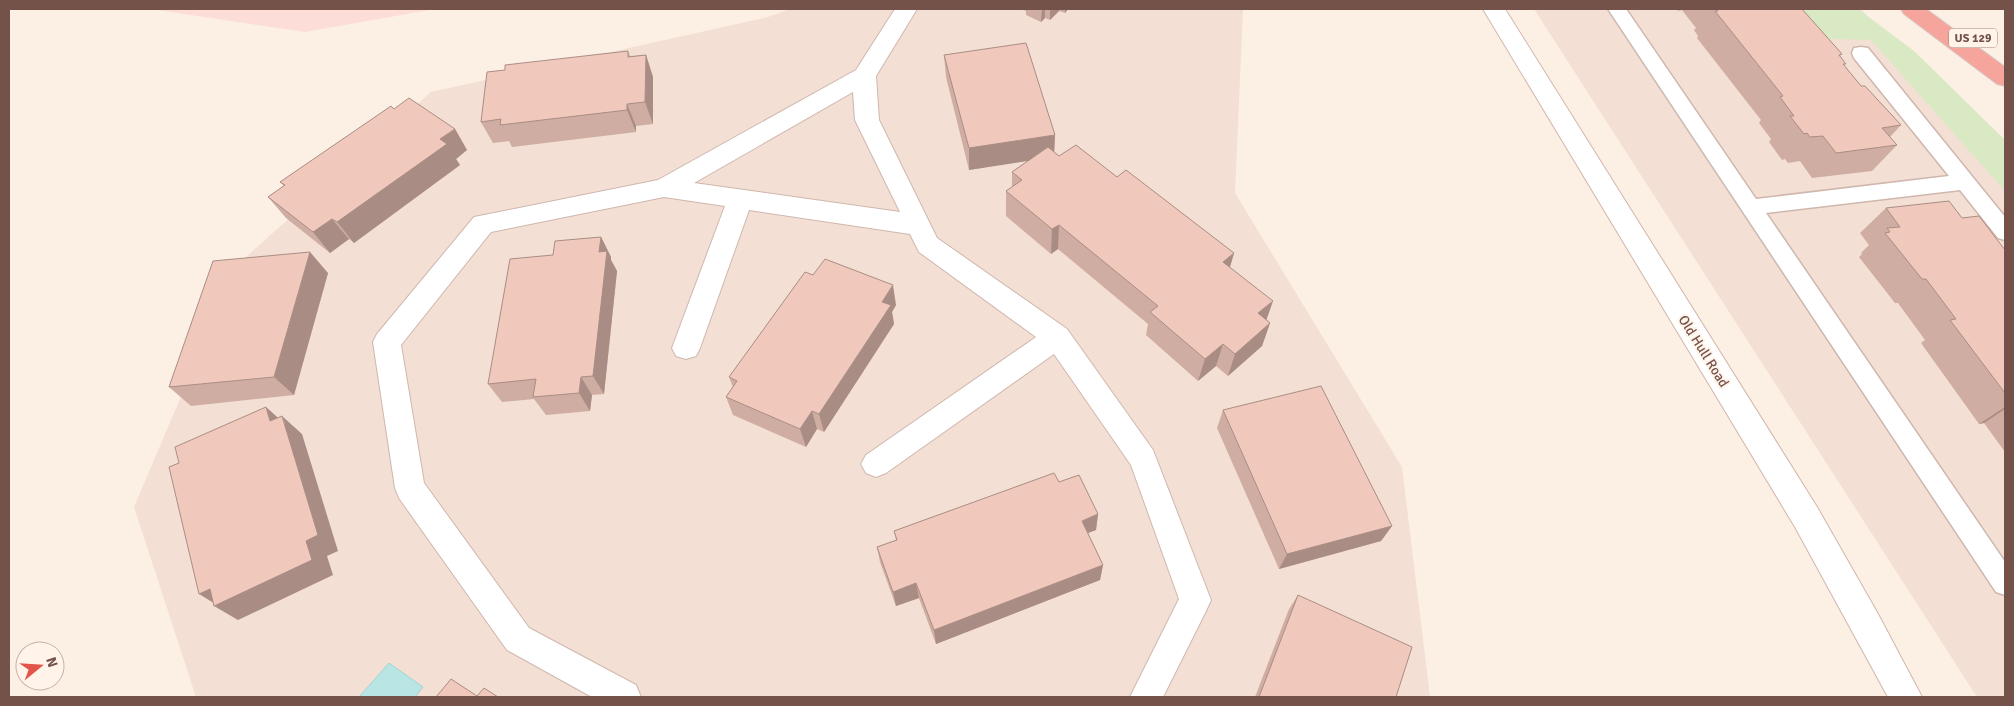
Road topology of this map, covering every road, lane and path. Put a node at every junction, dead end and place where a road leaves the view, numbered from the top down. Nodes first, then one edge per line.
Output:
1 (906, 9) edge
2 (1494, 9) edge
3 (1617, 9) edge
4 (1912, 9) edge
5 (1940, 9) edge
6 (1861, 54) dead end
7 (2005, 68) edge
8 (864, 76) junction
9 (2005, 78) edge
10 (1966, 182) junction
11 (664, 188) junction
12 (740, 199) junction
13 (1752, 207) junction
14 (918, 225) junction
15 (2005, 232) edge
16 (1057, 337) junction
17 (686, 348) dead end
18 (876, 464) dead end
19 (2005, 583) edge
20 (624, 697) edge
21 (1146, 697) edge
22 (1906, 697) edge

1 - 8 street
2 - 22 street, Old Hull Road
3 - 13 lane
4 - 9 highway
5 - 7 highway, US 129
6 - 10 lane
8 - 11 street
8 - 14 street
10 - 13 lane
10 - 15 lane
11 - 12 street
11 - 20 street
12 - 14 street
12 - 17 street
13 - 19 lane
14 - 16 street
16 - 18 street
16 - 21 street

